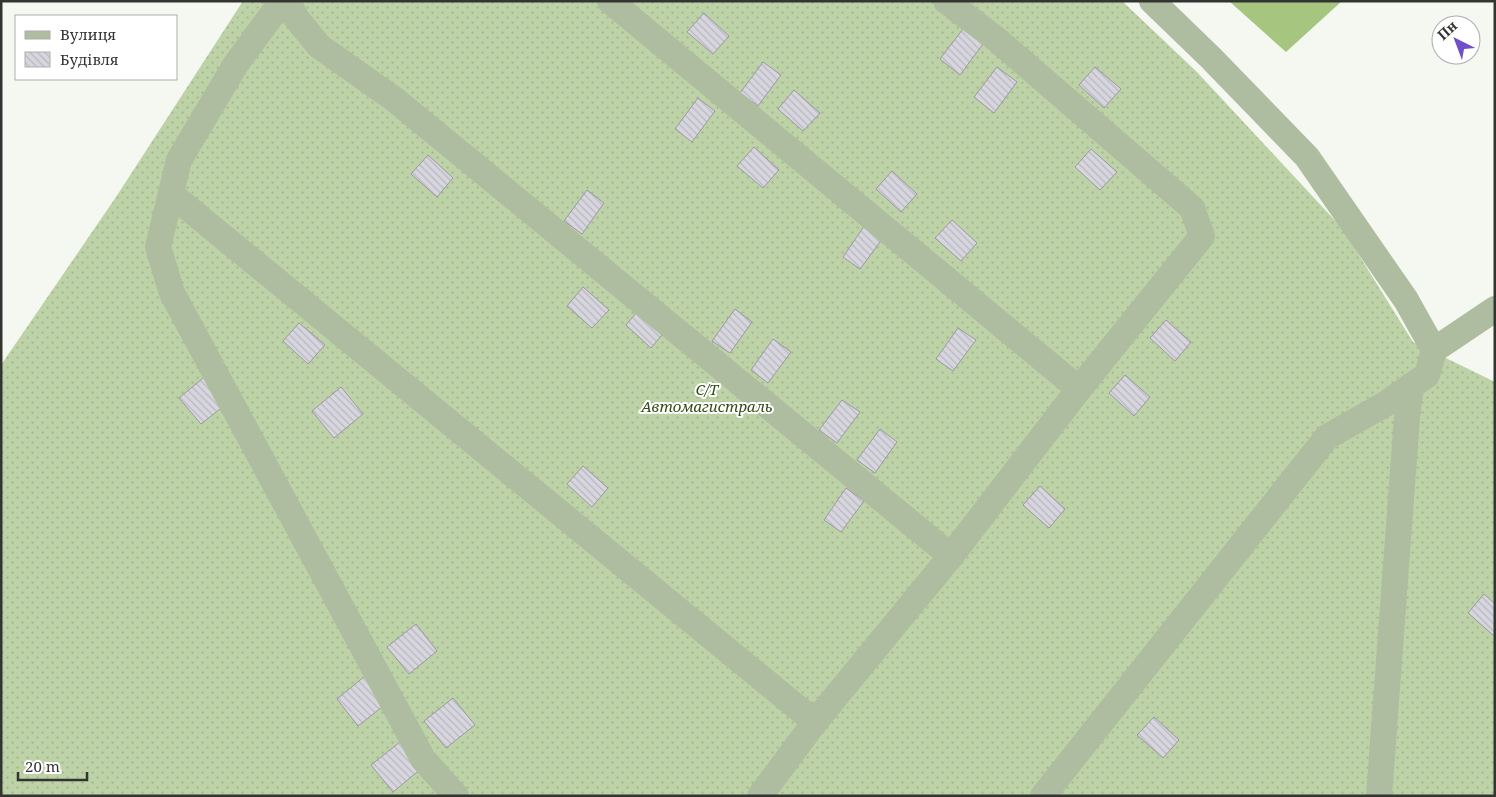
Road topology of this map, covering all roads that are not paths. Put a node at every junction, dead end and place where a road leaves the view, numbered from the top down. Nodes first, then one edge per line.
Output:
1 (282, 1) edge
2 (287, 1) edge
3 (610, 1) edge
4 (946, 1) edge
5 (1152, 1) edge
6 (171, 194) junction
7 (1495, 309) edge
8 (1434, 350) junction
9 (1411, 386) junction
10 (1079, 389) junction
11 (951, 556) junction
12 (815, 722) junction
13 (456, 796) edge
14 (760, 796) edge
15 (1043, 796) edge
16 (1379, 796) edge

1 - 6 lane
2 - 11 lane
3 - 10 lane
4 - 10 lane
5 - 8 lane
6 - 12 lane
6 - 13 lane
7 - 8 lane
8 - 9 lane
9 - 15 lane
9 - 16 lane
10 - 11 lane
11 - 12 lane
12 - 14 lane

